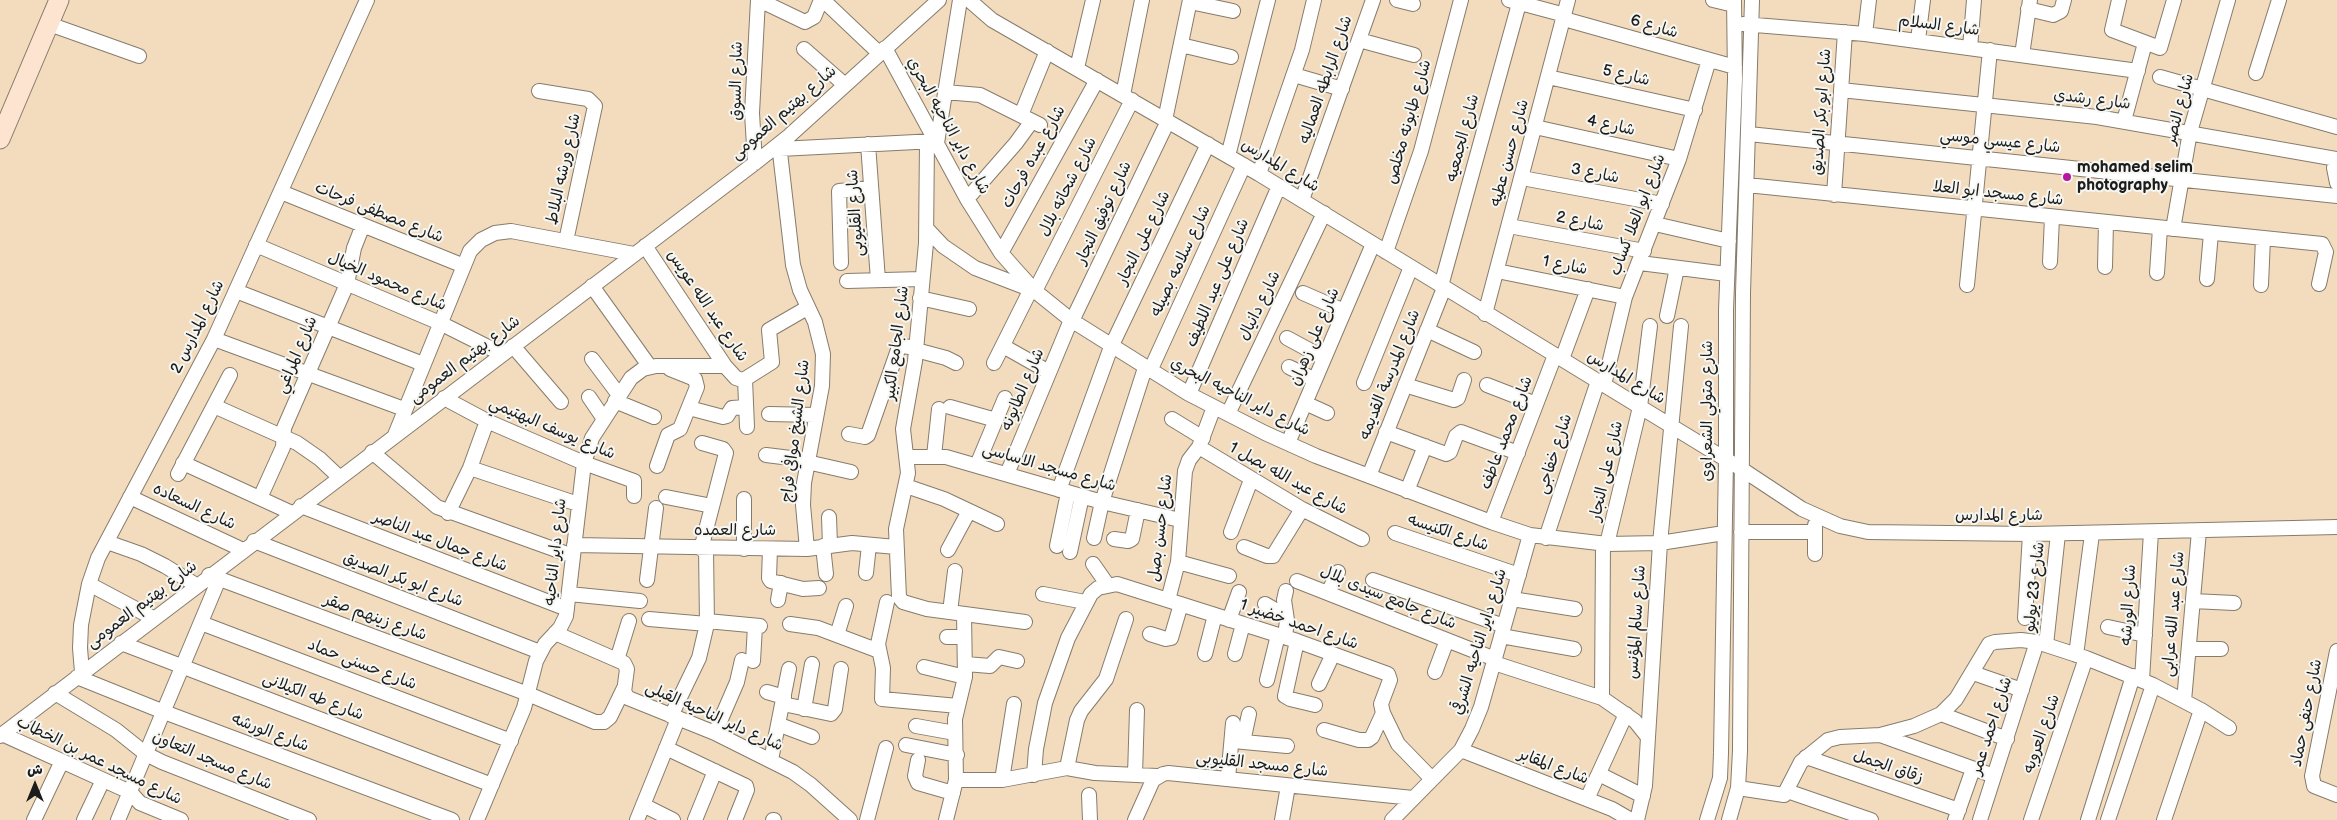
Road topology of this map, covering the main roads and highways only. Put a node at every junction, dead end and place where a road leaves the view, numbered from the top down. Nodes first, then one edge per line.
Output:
1 (59, 0) edge
2 (0, 138) edge

1 - 2 main road

